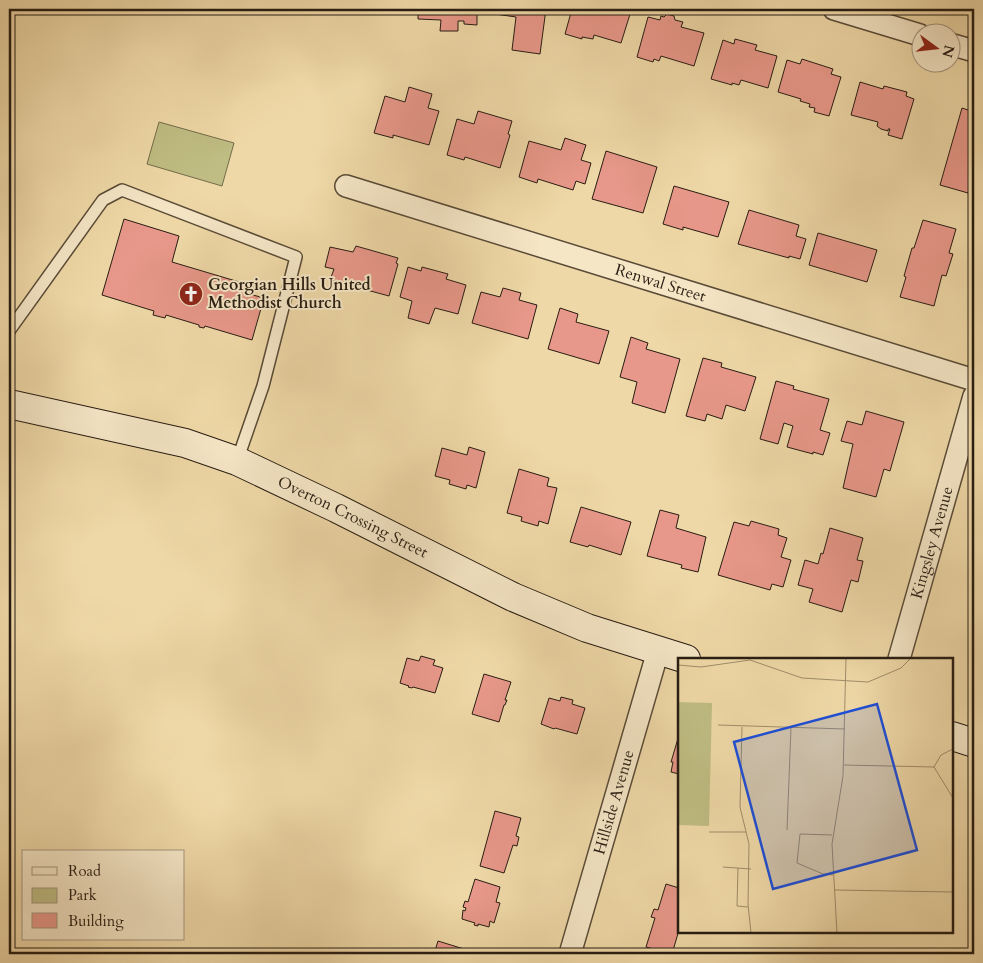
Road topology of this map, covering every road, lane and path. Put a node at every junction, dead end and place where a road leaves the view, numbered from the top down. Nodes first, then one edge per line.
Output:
1 (834, 9) edge
2 (910, 32) edge
3 (960, 47) edge
4 (974, 51) edge
5 (346, 186) dead end
6 (9, 330) edge
7 (974, 380) edge
8 (974, 396) edge
9 (9, 404) edge
10 (237, 461) junction
11 (658, 651) junction
12 (682, 658) edge
13 (899, 658) edge
14 (953, 736) edge
15 (974, 742) edge
16 (570, 954) edge

1 - 2 street
3 - 4 street
5 - 7 street, Renwal Street
6 - 10 lane
8 - 13 street, Kingsley Avenue
9 - 10 street, Overton Crossing Street
10 - 11 street, Overton Crossing Street
11 - 12 street, Overton Crossing Street
11 - 16 street, Hillside Avenue
14 - 15 street

